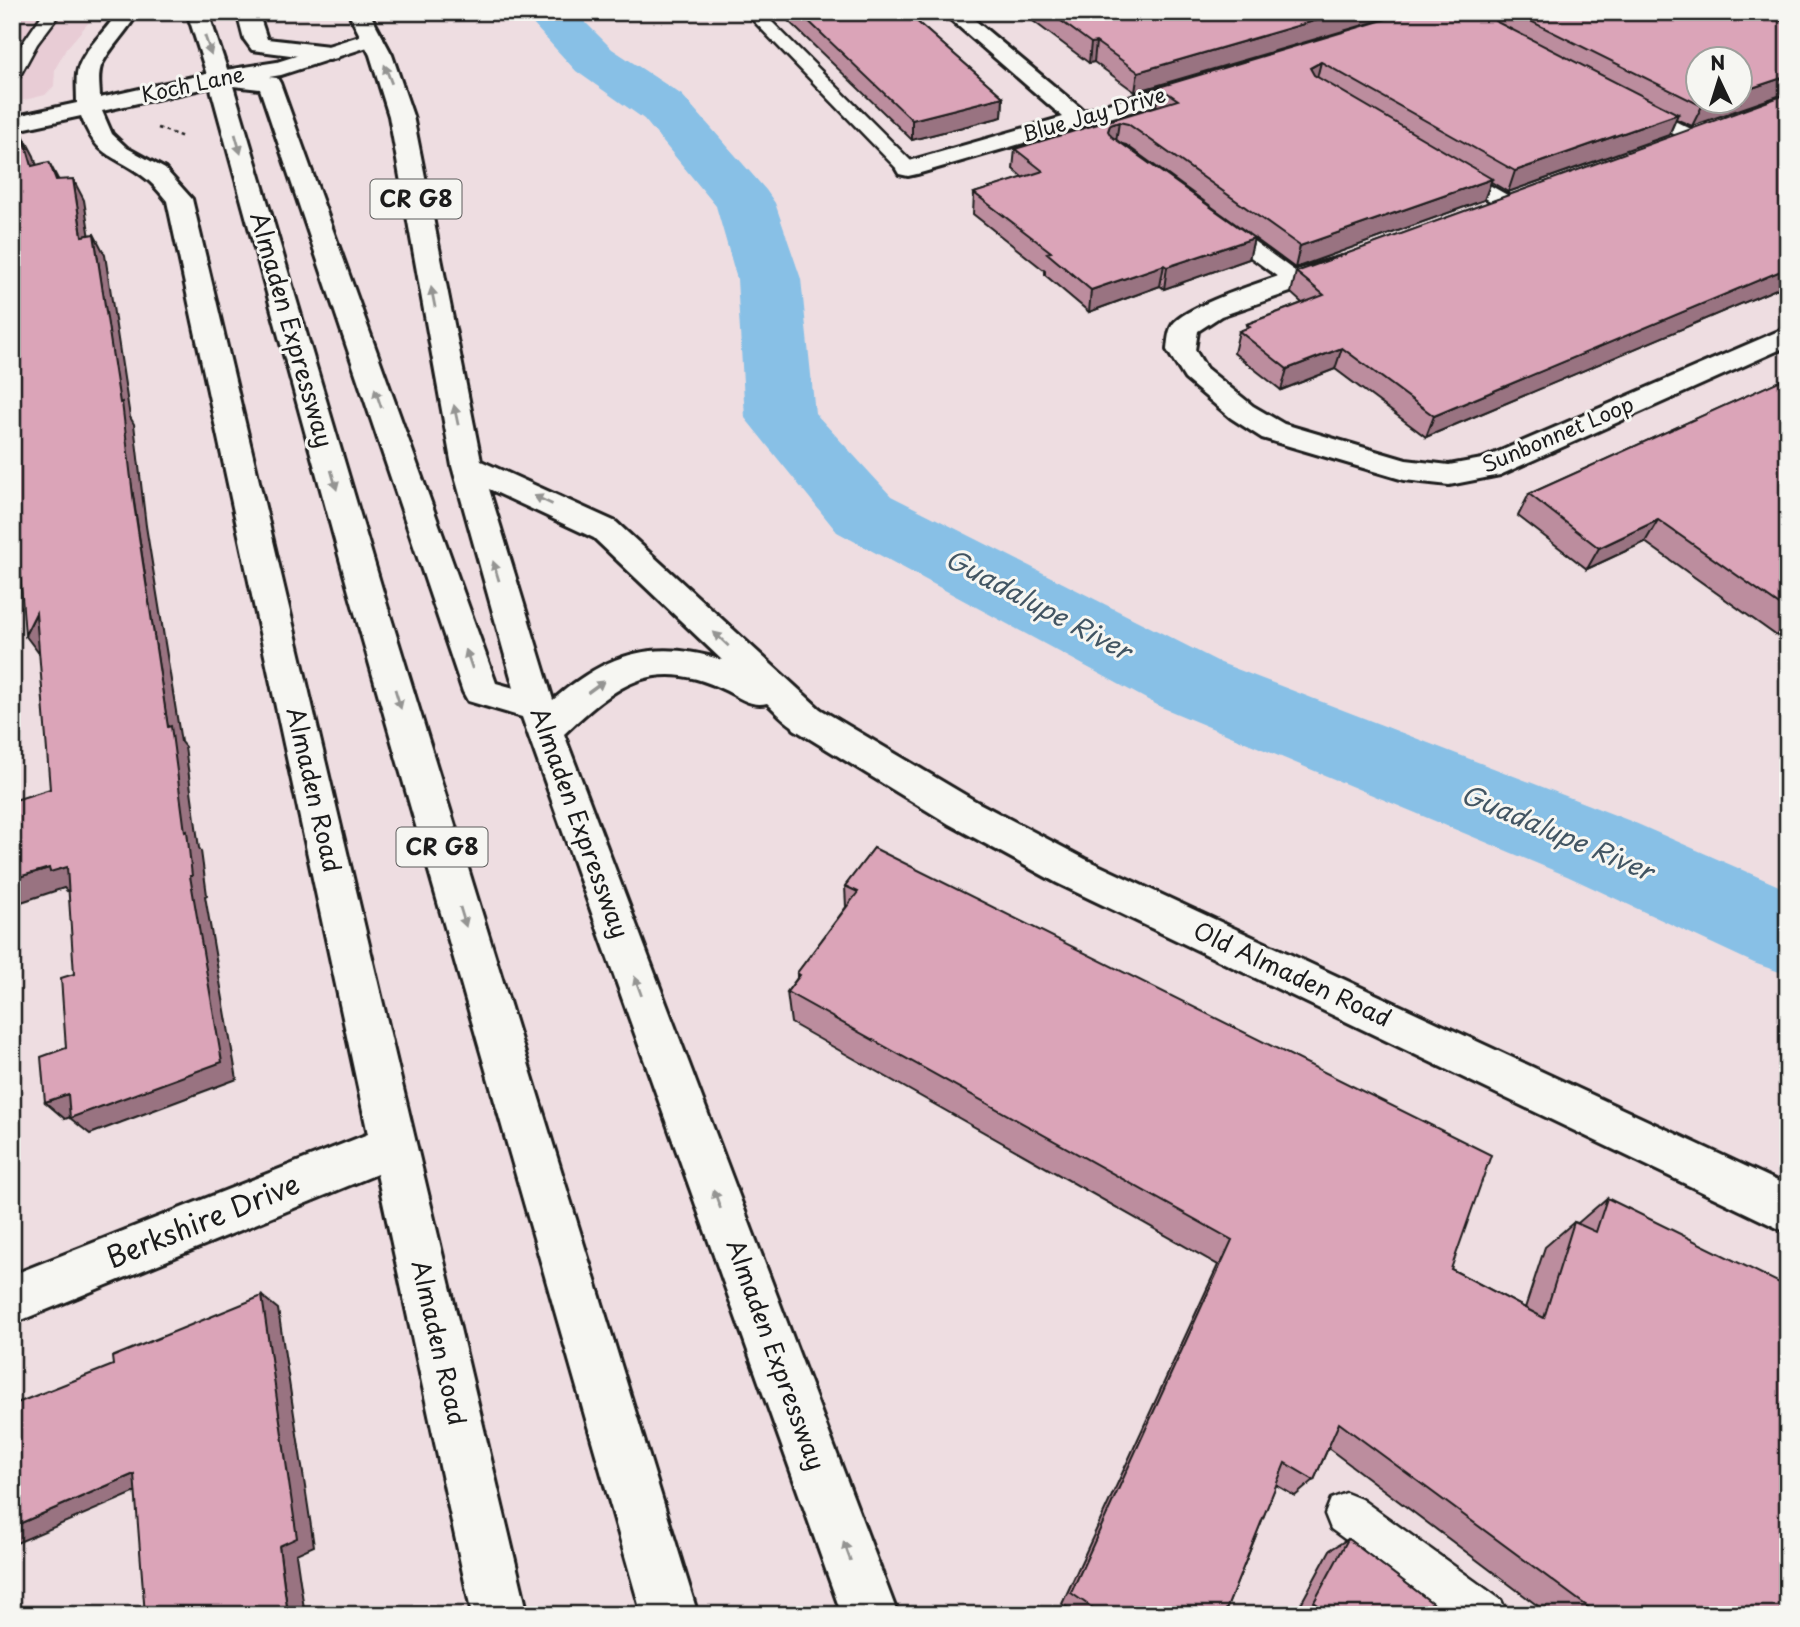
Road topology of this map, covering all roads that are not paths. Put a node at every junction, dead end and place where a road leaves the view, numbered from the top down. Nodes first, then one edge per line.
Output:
1 (53, 12) edge
2 (128, 12) edge
3 (197, 12) edge
4 (247, 12) edge
5 (753, 12) edge
6 (952, 12) edge
7 (365, 25) edge
8 (329, 53) junction
9 (12, 75) edge
10 (1228, 76) edge
11 (219, 78) junction
12 (1619, 97) edge
13 (89, 107) junction
14 (1081, 120) junction
15 (12, 124) edge
16 (1705, 132) joint
17 (1656, 150) edge
18 (1436, 161) edge
19 (908, 169) joint
20 (1521, 200) joint
21 (1205, 215) edge
22 (1471, 218) edge
23 (1371, 254) edge
24 (1296, 281) junction
25 (1788, 335) edge
26 (467, 466) junction
27 (540, 719) junction
28 (807, 719) junction
29 (394, 1146) junction
30 (1788, 1210) edge
31 (12, 1300) edge
32 (1346, 1514) dead end
33 (500, 1615) edge
34 (670, 1615) edge
35 (870, 1615) edge
36 (1486, 1615) edge

1 - 9 lane
2 - 13 main road, Almaden Road
3 -> 11 main road, Almaden Expressway / CR G8
4 - 8 main road
5 - 19 lane
6 - 14 main road
7 - 8 main road, Koch Lane
26 -> 7 main road, Almaden Expressway / CR G8
8 - 11 main road, Koch Lane
10 - 14 main road, Blue Jay Drive
11 - 13 main road, Koch Lane
27 -> 11 main road
11 -> 34 main road, Almaden Expressway / CR G8
12 - 16 lane
13 - 15 main road, Koch Lane
13 - 29 main road, Almaden Road
14 - 19 main road, Blue Jay Drive
16 - 17 main road
18 - 20 lane
20 - 22 main road
21 - 24 lane
23 - 24 main road, Sunbonnet Loop
24 - 25 main road, Sunbonnet Loop
27 -> 26 main road, Almaden Expressway / CR G8
28 -> 26 main road
27 -> 28 main road
35 -> 27 main road, Almaden Expressway / CR G8
28 - 30 main road, Old Almaden Road
29 - 31 main road, Berkshire Drive
29 - 33 main road, Almaden Road
32 - 36 lane

